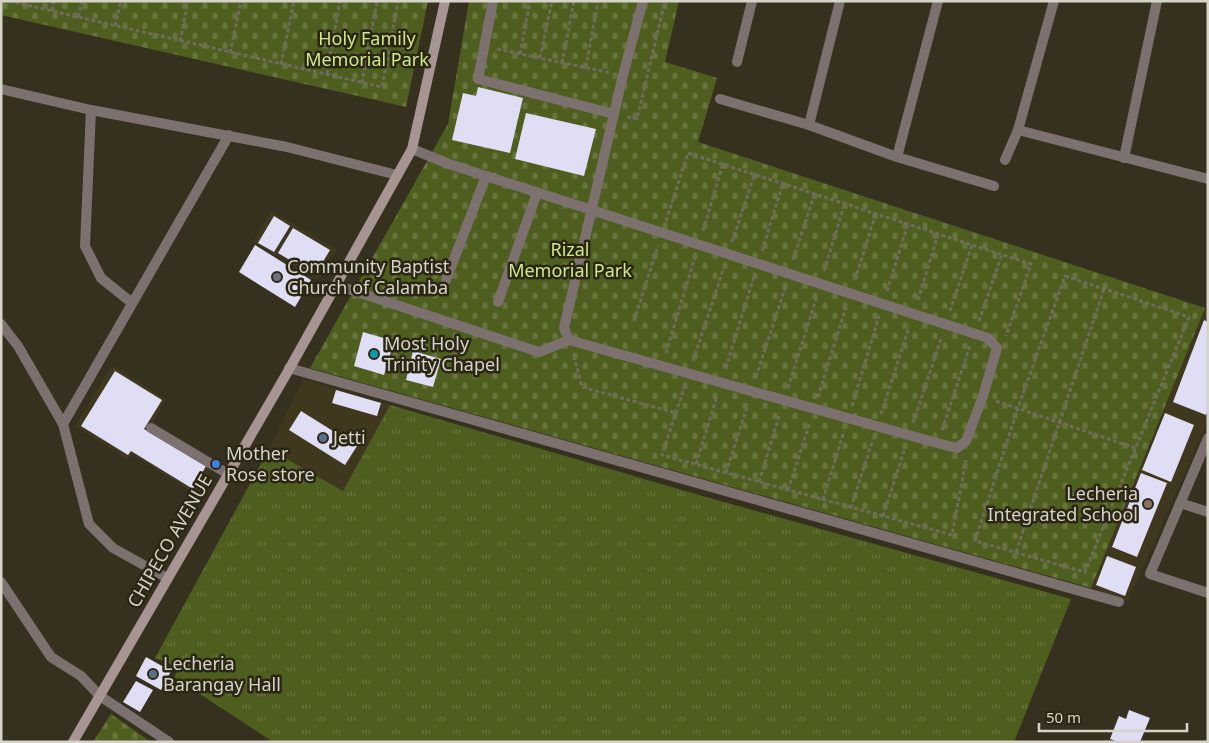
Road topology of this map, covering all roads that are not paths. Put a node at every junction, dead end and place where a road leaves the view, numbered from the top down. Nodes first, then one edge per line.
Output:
1 (445, 1) edge
2 (493, 1) edge
3 (643, 1) edge
4 (752, 1) edge
5 (840, 1) edge
6 (938, 1) edge
7 (1054, 1) edge
8 (1157, 1) edge
9 (737, 62) dead end
10 (1, 89) edge
11 (720, 100) dead end
12 (91, 110) junction
13 (614, 114) junction
14 (809, 125) junction
15 (1018, 130) junction
16 (229, 135) junction
17 (412, 148) junction
18 (898, 157) junction
19 (1124, 158) junction
20 (1005, 160) dead end
21 (397, 175) junction
22 (486, 176) junction
23 (1208, 179) edge
24 (994, 186) dead end
25 (537, 193) junction
26 (592, 211) junction
27 (446, 280) dead end
28 (336, 285) junction
29 (498, 302) dead end
30 (132, 303) junction
31 (1, 324) edge
32 (569, 340) junction
33 (289, 368) junction
34 (63, 424) junction
35 (152, 428) dead end
36 (1208, 439) edge
37 (228, 474) junction
38 (1180, 503) junction
39 (1208, 512) edge
40 (167, 578) junction
41 (1, 582) edge
42 (1208, 594) edge
43 (1119, 602) dead end
44 (100, 696) junction
45 (73, 742) edge
46 (169, 742) edge

1 - 17 main road, CHIPECO AVENUE
2 - 13 street
3 - 13 street
4 - 9 street
5 - 14 street
6 - 18 street
7 - 15 street
8 - 19 street
10 - 12 street
11 - 14 street
12 - 16 street
12 - 30 street
13 - 26 street
14 - 18 street
15 - 19 street
15 - 20 street
16 - 21 street
16 - 30 street
17 - 21 main road, CHIPECO AVENUE
17 - 22 street
18 - 24 street
19 - 23 street
21 - 28 main road, CHIPECO AVENUE
22 - 25 street
22 - 27 street
25 - 26 street
25 - 29 street
26 - 32 street
26 - 32 street
28 - 32 street
28 - 33 main road, CHIPECO AVENUE
30 - 34 street
31 - 34 street
33 - 37 main road, CHIPECO AVENUE
33 - 43 street
34 - 40 street
35 - 37 street
36 - 38 street
37 - 40 main road, CHIPECO AVENUE
38 - 39 street
38 - 42 street
40 - 44 main road, CHIPECO AVENUE
41 - 44 street
44 - 45 main road, CHIPECO AVENUE
44 - 46 street

